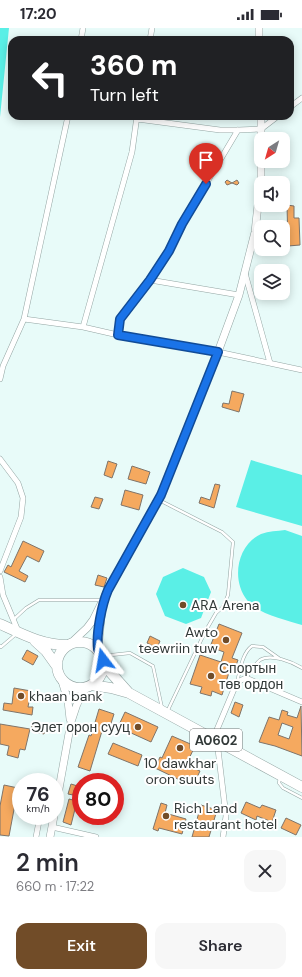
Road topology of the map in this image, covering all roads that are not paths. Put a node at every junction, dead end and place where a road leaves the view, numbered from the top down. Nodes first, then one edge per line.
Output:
1 (67, 120) edge
2 (137, 120) edge
3 (156, 120) edge
4 (261, 120) edge
5 (273, 120) edge
6 (261, 129) junction
7 (238, 130) junction
8 (261, 168) edge
9 (245, 273) junction
10 (150, 280) junction
11 (239, 295) junction
12 (24, 320) junction
13 (83, 327) junction
14 (118, 335) junction
15 (218, 352) junction
16 (270, 363) junction
17 (302, 370) edge
18 (0, 379) edge
19 (0, 459) edge
20 (159, 499) junction
21 (0, 571) edge
22 (0, 577) edge
23 (104, 600) junction
24 (12, 620) junction
25 (0, 624) edge
26 (18, 632) junction
27 (34, 640) junction
28 (69, 644) junction
29 (0, 646) edge
30 (101, 657) junction
31 (280, 659) junction
32 (56, 665) junction
33 (302, 668) edge
34 (246, 678) junction
35 (62, 681) junction
36 (237, 682) junction
37 (89, 686) junction
38 (130, 693) junction
39 (302, 702) edge
40 (165, 712) junction
41 (71, 722) junction
42 (215, 740) junction
43 (60, 773) edge
44 (280, 775) junction
45 (302, 787) edge
46 (302, 798) edge
47 (38, 825) edge
48 (52, 827) joint
49 (36, 837) edge
50 (50, 837) edge
51 (96, 837) edge
52 (223, 837) edge

1 - 12 street
2 - 13 street
3 - 7 street
4 - 6 street
5 - 6 street
6 - 7 street
7 - 10 street
8 - 9 street
9 - 11 street
9 - 16 street
10 - 11 street
10 - 14 street
11 - 15 street
12 - 13 street
12 - 18 street
13 - 14 street
14 - 15 street
15 - 16 street
15 - 20 street
16 - 17 street
19 - 21 street
20 - 23 street
20 - 40 lane
22 - 24 street
23 - 24 lane
23 - 28 street
23 - 30 street
24 - 26 street
25 - 26 highway, A0602
26 - 27 highway, A0602
26 - 29 lane
27 - 28 highway, A0602
27 - 32 highway, A0602
28 - 30 highway, A0602
28 - 32 highway
30 - 37 highway
30 - 38 highway, A0602
30 - 40 lane
31 - 33 lane
31 - 34 lane
31 - 36 lane
32 - 35 highway, A0602
34 - 36 street
34 - 39 street
35 - 37 highway, A0602
35 - 41 street
36 - 42 street
37 - 38 highway, A0602
37 - 41 street
38 - 40 highway, A0602
40 - 42 highway, A0602
41 - 43 street
42 - 44 highway, A0602
42 - 52 street
44 - 45 highway, A0602
44 - 46 lane
47 - 49 street
48 - 50 street
48 - 51 street

